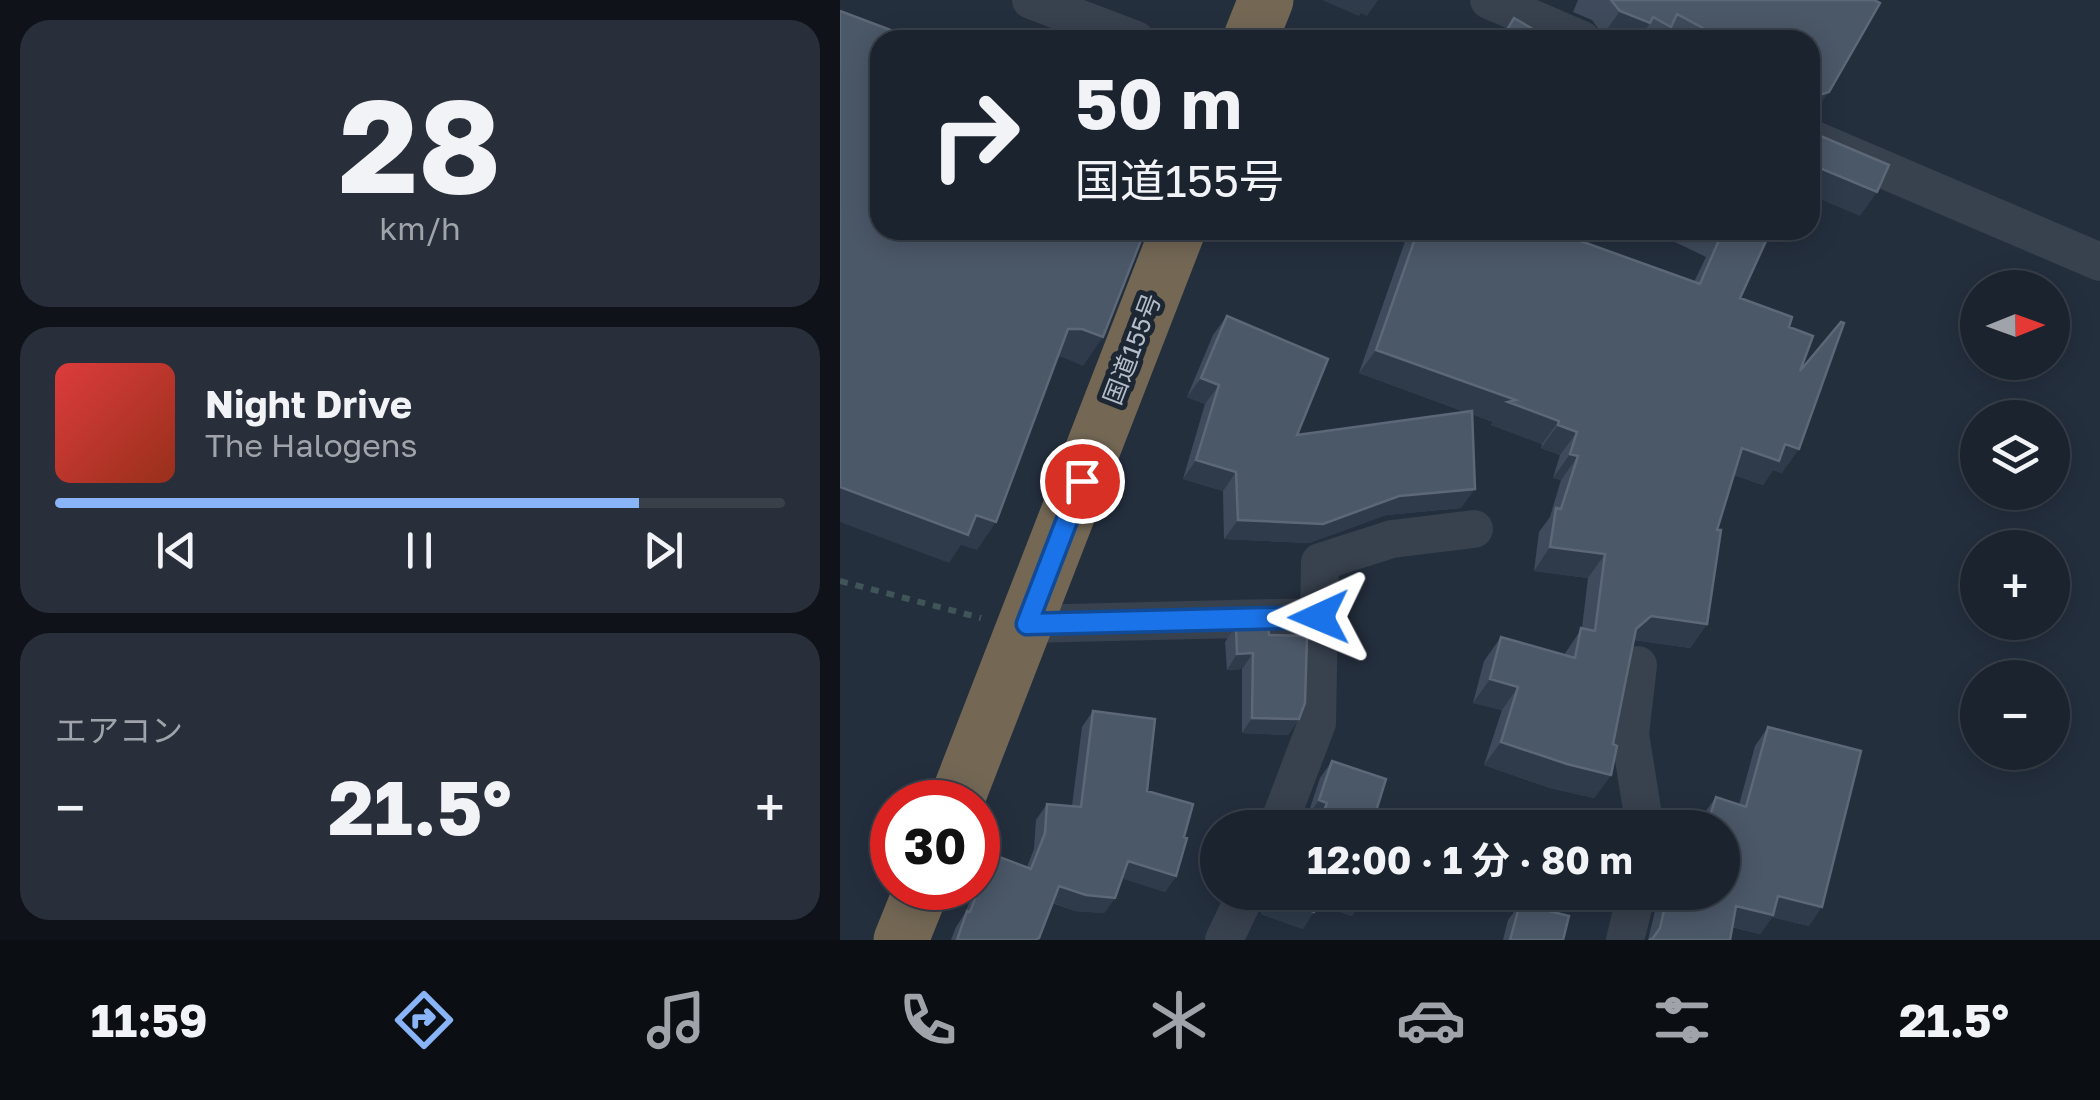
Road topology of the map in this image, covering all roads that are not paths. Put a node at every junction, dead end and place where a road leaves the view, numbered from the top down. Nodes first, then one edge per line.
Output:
1 (1031, 0) edge
2 (1266, 0) edge
3 (1489, 0) edge
4 (1110, 30) edge
5 (1254, 30) edge
6 (1559, 30) edge
7 (1820, 142) edge
8 (1174, 240) edge
9 (2100, 262) edge
10 (1474, 529) dead end
11 (1319, 617) junction
12 (1012, 623) junction
13 (1638, 665) edge
14 (963, 780) edge
15 (1283, 810) edge
16 (1642, 810) edge
17 (913, 910) edge
18 (1238, 910) edge
19 (1633, 910) edge
20 (901, 940) edge
21 (1224, 940) edge
22 (1626, 940) edge

1 - 4 street
2 - 5 highway
3 - 6 street
7 - 9 street
8 - 12 highway, 国道155号
10 - 11 street
11 - 12 street
11 - 15 street
12 - 14 highway, 国道155号
13 - 16 street
17 - 20 highway
18 - 21 street
19 - 22 street

